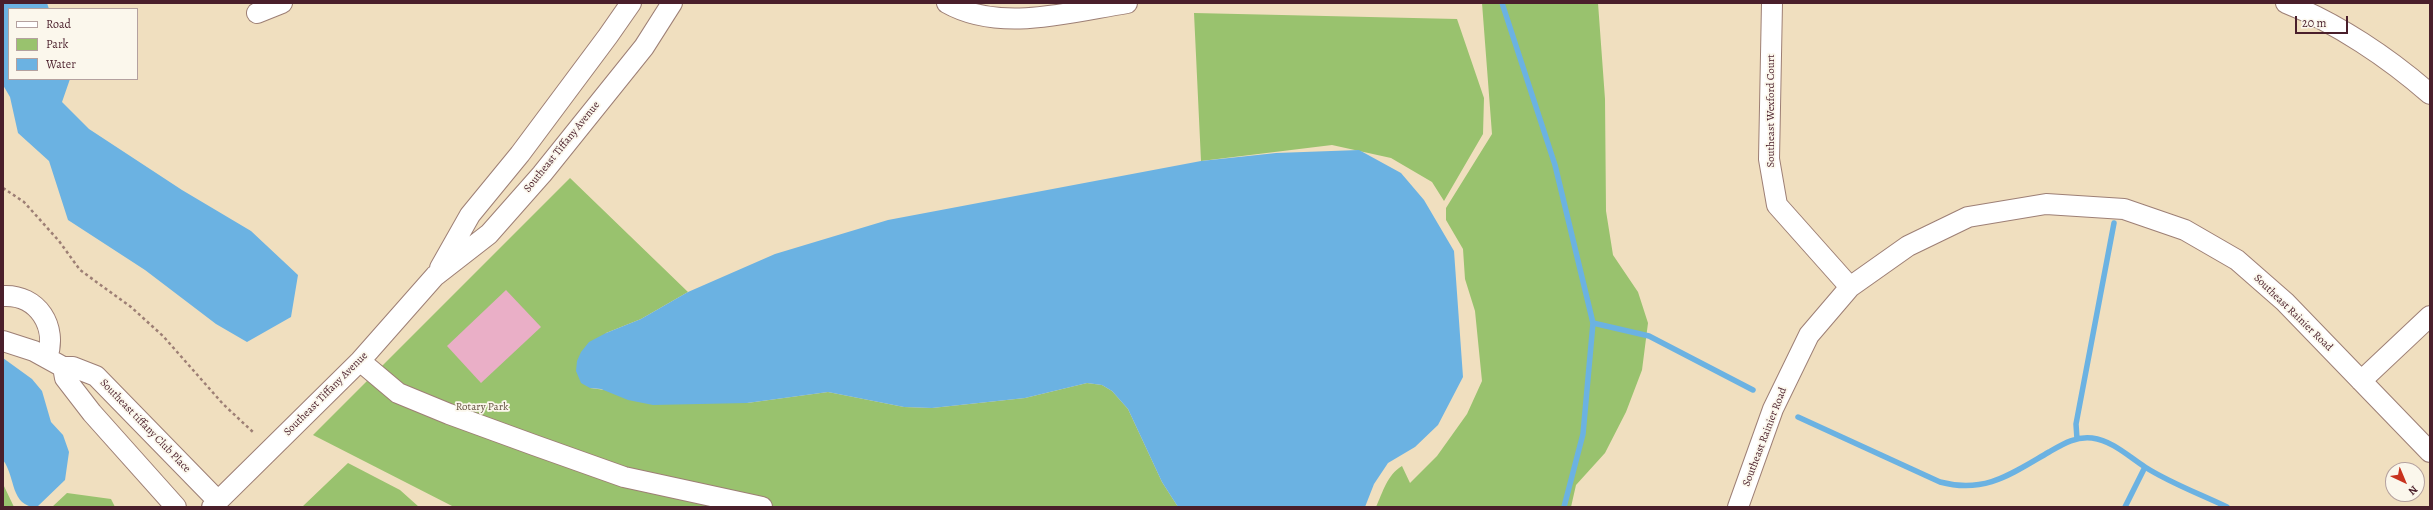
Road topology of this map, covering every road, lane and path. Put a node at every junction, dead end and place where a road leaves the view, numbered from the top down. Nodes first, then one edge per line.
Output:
1 (282, 3) edge
2 (630, 3) edge
3 (672, 3) edge
4 (947, 3) edge
5 (1127, 3) edge
6 (1772, 3) edge
7 (2286, 3) edge
8 (989, 9) edge
9 (257, 13) dead end
10 (2430, 94) edge
11 (3, 188) edge
12 (435, 276) junction
13 (1850, 287) junction
14 (3, 296) edge
15 (2430, 316) edge
16 (3, 341) edge
17 (360, 362) junction
18 (55, 363) junction
19 (2362, 381) junction
20 (140, 421) junction
21 (254, 433) dead end
22 (118, 442) junction
23 (2430, 452) edge
24 (215, 504) edge
25 (176, 507) edge
26 (762, 507) edge
27 (1738, 507) edge

1 - 9 street
2 - 12 street, Southeast Tiffany Avenue
3 - 12 street, Southeast Tiffany Avenue
4 - 8 street
5 - 8 street
6 - 13 street, Southeast Wexford Court
7 - 10 street
11 - 21 path
12 - 17 street, Southeast Tiffany Avenue
13 - 19 street, Southeast Rainier Road
13 - 27 street, Southeast Rainier Road
14 - 18 street
15 - 19 street
16 - 18 street, Southeast tiffany Club Place
17 - 24 street, Southeast Tiffany Avenue
17 - 26 street
18 - 20 street, Southeast tiffany Club Place
18 - 22 street
19 - 23 street, Southeast Rainier Road
20 - 22 street
20 - 24 street, Southeast tiffany Club Place
22 - 25 street

